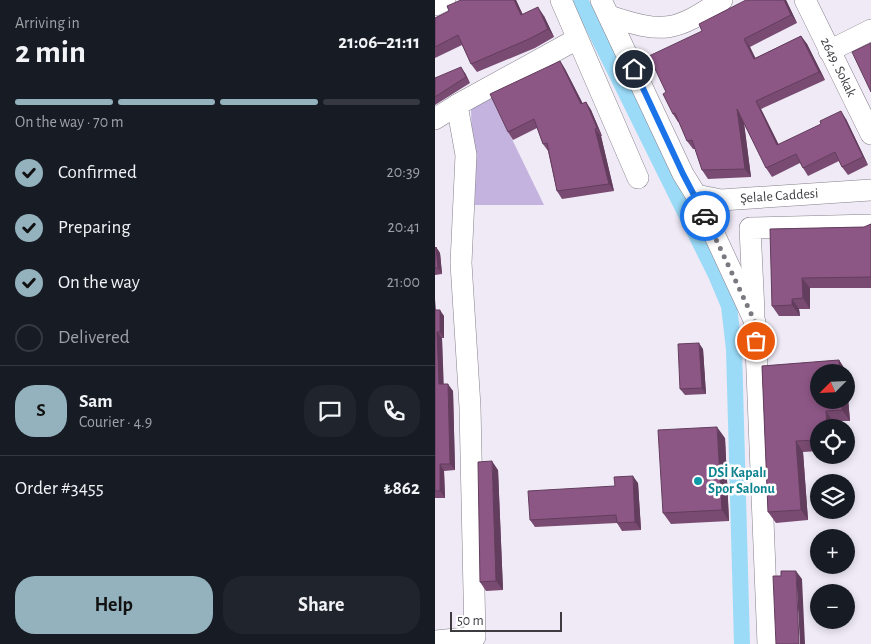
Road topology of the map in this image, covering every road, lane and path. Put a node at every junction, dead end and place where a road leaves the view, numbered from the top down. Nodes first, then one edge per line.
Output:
1 (445, 0) edge
2 (561, 0) edge
3 (722, 0) edge
4 (805, 0) edge
5 (435, 4) edge
6 (605, 8) edge
7 (871, 30) edge
8 (577, 39) junction
9 (829, 50) junction
10 (457, 105) junction
11 (435, 119) edge
12 (871, 134) edge
13 (638, 178) dead end
14 (871, 190) edge
15 (696, 195) junction
16 (871, 225) edge
17 (755, 322) junction
18 (435, 641) edge
19 (768, 644) edge

1 - 5 street
2 - 8 street
3 - 6 street
4 - 9 street, 2649. Sokak
6 - 15 street
7 - 9 street
8 - 10 street
8 - 13 street
9 - 12 street, 2649. Sokak
10 - 11 street
10 - 18 street
14 - 15 street, Şelale Caddesi
15 - 17 street
16 - 17 street
17 - 19 street

